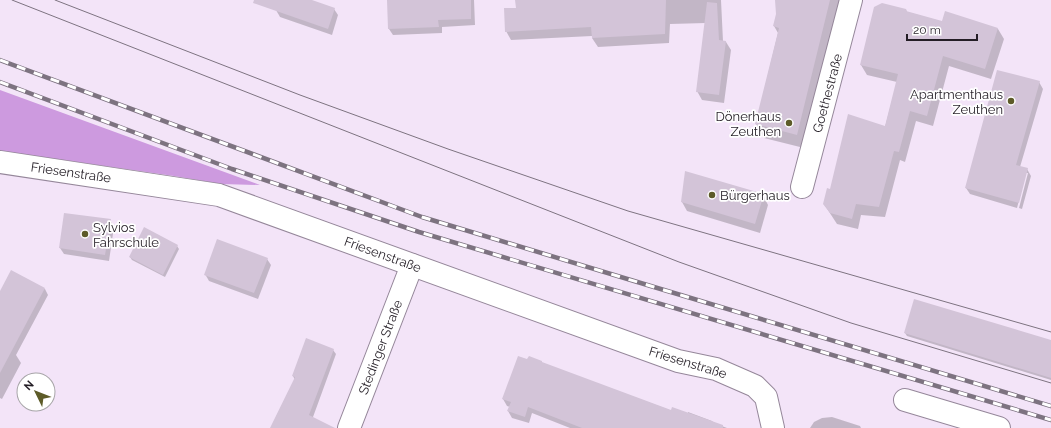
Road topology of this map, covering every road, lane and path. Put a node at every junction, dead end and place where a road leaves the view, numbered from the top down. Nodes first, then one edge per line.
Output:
1 (851, 0) edge
2 (0, 162) edge
3 (802, 186) dead end
4 (412, 265) junction
5 (905, 400) dead end
6 (349, 428) edge
7 (773, 428) edge
8 (999, 428) edge

1 - 3 street, Goethestraße
2 - 4 street, Friesenstraße
4 - 6 street, Stedinger Straße
4 - 7 street, Friesenstraße
5 - 8 street

